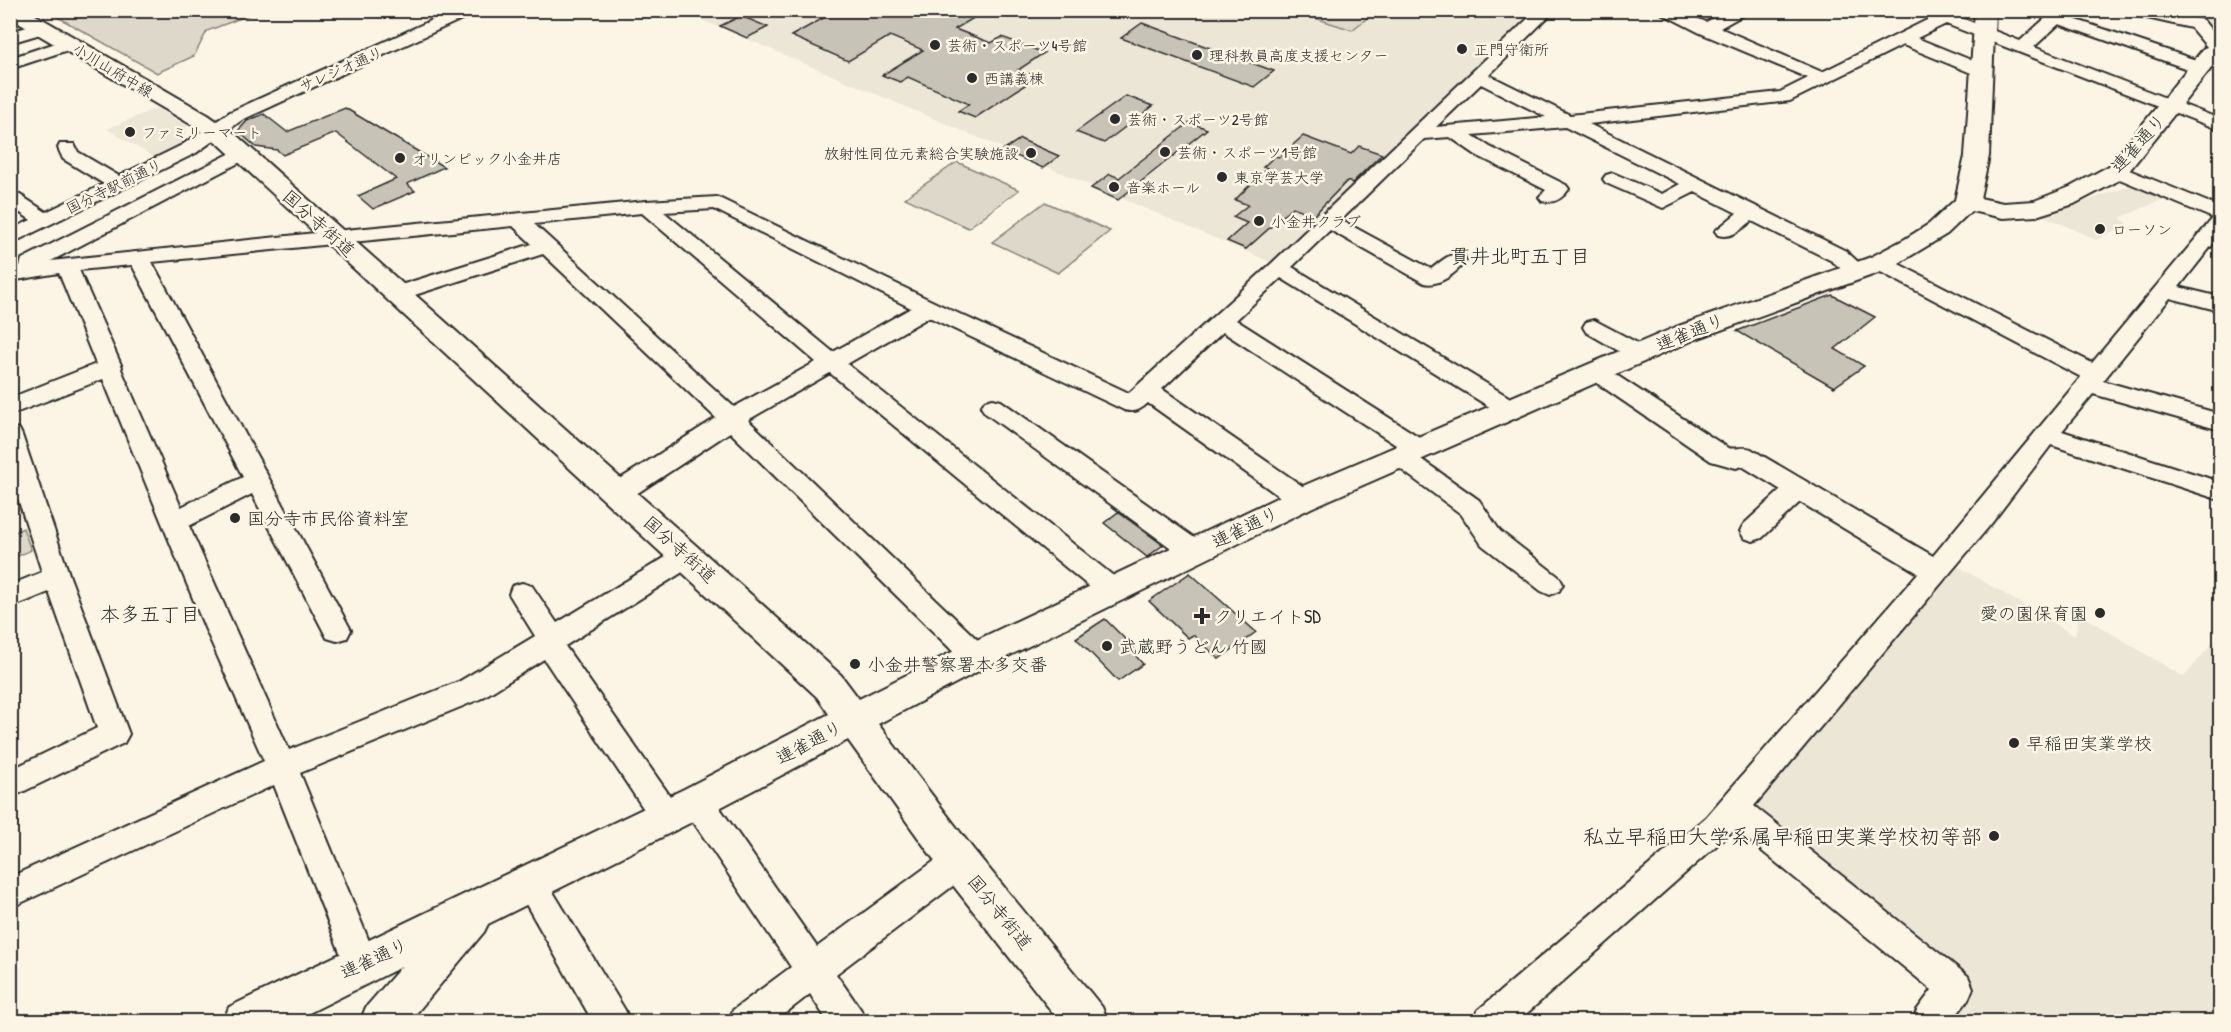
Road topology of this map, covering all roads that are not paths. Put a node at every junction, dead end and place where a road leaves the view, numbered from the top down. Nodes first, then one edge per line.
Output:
1 (11, 10) edge
2 (469, 10) edge
3 (1547, 10) edge
4 (1663, 10) edge
5 (1744, 10) edge
6 (1927, 10) edge
7 (2131, 10) edge
8 (1945, 18) junction
9 (1984, 22) edge
10 (41, 28) junction
11 (1706, 29) junction
12 (10, 38) edge
13 (1903, 39) junction
14 (68, 44) junction
15 (2023, 48) junction
16 (2220, 50) edge
17 (10, 64) edge
18 (2202, 68) junction
19 (1982, 71) junction
20 (1475, 78) junction
21 (1822, 78) junction
22 (2172, 105) junction
23 (1562, 121) junction
24 (2220, 125) edge
25 (214, 130) junction
26 (1454, 130) junction
27 (1417, 134) junction
28 (66, 148) dead end
29 (243, 153) junction
30 (2117, 171) junction
31 (1613, 179) dead end
32 (118, 184) junction
33 (1692, 187) junction
34 (10, 197) edge
35 (1549, 197) dead end
36 (1967, 202) junction
37 (646, 207) junction
38 (1748, 215) junction
39 (45, 220) junction
40 (518, 220) junction
41 (1328, 221) junction
42 (2218, 227) edge
43 (1725, 231) dead end
44 (334, 237) junction
45 (10, 238) edge
46 (545, 247) junction
47 (139, 258) junction
48 (1456, 260) dead end
49 (66, 265) junction
50 (1868, 267) junction
51 (1279, 268) junction
52 (10, 274) edge
53 (2165, 290) junction
54 (396, 294) junction
55 (2220, 304) edge
56 (928, 308) junction
57 (1222, 321) junction
58 (1594, 327) dead end
59 (1639, 353) junction
60 (832, 363) junction
61 (111, 367) junction
62 (1596, 372) junction
63 (2093, 380) junction
64 (1148, 390) junction
65 (10, 407) edge
66 (993, 407) dead end
67 (1509, 408) junction
68 (732, 419) junction
69 (2220, 422) edge
70 (10, 435) edge
71 (2046, 435) junction
72 (1409, 452) junction
73 (258, 480) junction
74 (1798, 489) junction
75 (2220, 491) edge
76 (618, 493) junction
77 (1302, 499) junction
78 (174, 522) junction
79 (1753, 531) dead end
80 (1194, 551) junction
81 (688, 556) junction
82 (1935, 570) junction
83 (57, 577) junction
84 (1550, 584) dead end
85 (1112, 590) junction
86 (522, 594) dead end
87 (10, 597) edge
88 (337, 630) dead end
89 (548, 643) junction
90 (976, 656) junction
91 (854, 719) junction
92 (282, 767) junction
93 (10, 785) edge
94 (1733, 808) junction
95 (682, 809) junction
96 (959, 862) junction
97 (530, 883) junction
98 (10, 893) edge
99 (477, 910) junction
100 (361, 963) junction
101 (814, 970) junction
102 (386, 1019) edge
103 (244, 1022) edge
104 (613, 1022) edge
105 (745, 1022) edge
106 (849, 1022) edge
107 (1087, 1022) edge
108 (1490, 1022) edge
109 (1929, 1022) edge

1 - 10 main road, 小川山府中線
2 - 25 street, サレジオ通り
3 - 20 street
4 - 11 street
5 - 11 street
6 - 8 street
7 - 16 street
8 - 9 street
8 - 13 street
9 - 15 street
9 - 19 main road
10 - 12 street
10 - 14 main road, 小川山府中線
11 - 21 street
13 - 19 street
13 - 21 street
14 - 17 street
14 - 25 main road, 小川山府中線
15 - 18 street
15 - 22 street
16 - 18 main road, 連雀通り
18 - 22 main road, 連雀通り
19 - 36 main road
20 - 23 street
20 - 27 street
21 - 23 street
22 - 24 street
22 - 30 main road, 連雀通り
23 - 26 street
23 - 33 street
25 - 29 main road, 国分寺街道
25 - 32 street, 国分寺駅前通り
26 - 27 street
26 - 35 street
27 - 41 street
28 - 32 street
29 - 44 main road, 国分寺街道
29 - 52 street
30 - 36 main road, 連雀通り
30 - 42 street
31 - 33 street
32 - 39 street, 国分寺駅前通り
33 - 38 street
34 - 39 street
36 - 50 main road, 連雀通り
37 - 40 street
37 - 56 street
37 - 60 street
38 - 43 street
38 - 50 street
39 - 45 street, 国分寺駅前通り
40 - 44 street
40 - 46 street
41 - 48 street
41 - 51 street
42 - 53 street
44 - 47 street
44 - 54 main road, 国分寺街道
46 - 54 street
46 - 68 street
47 - 49 street
47 - 73 street
49 - 52 street
49 - 61 street
50 - 59 main road, 連雀通り
50 - 63 street
51 - 57 street
51 - 67 street
53 - 55 street
53 - 63 street
54 - 76 main road, 国分寺街道
56 - 60 street
56 - 64 street
57 - 64 street
57 - 72 street
58 - 59 street
59 - 62 main road, 連雀通り
60 - 68 street
60 - 85 street
61 - 65 street
61 - 78 street
62 - 67 main road, 連雀通り
62 - 74 street
63 - 69 street
63 - 71 street
64 - 77 street
66 - 80 street
67 - 72 main road, 連雀通り
68 - 76 street
68 - 90 street
70 - 83 street
71 - 75 street
71 - 82 street
72 - 77 main road, 連雀通り
72 - 84 street
73 - 78 street
73 - 88 street
74 - 79 street
74 - 82 street
76 - 81 main road, 国分寺街道
77 - 80 main road, 連雀通り
78 - 92 street
80 - 85 main road, 連雀通り
81 - 89 street
81 - 91 main road, 国分寺街道
82 - 94 street
83 - 87 street
83 - 93 street
85 - 90 main road, 連雀通り
86 - 89 street
89 - 92 street
89 - 95 street
90 - 91 main road, 連雀通り
91 - 95 main road, 連雀通り
91 - 96 main road, 国分寺街道
92 - 98 street
92 - 100 street
94 - 108 street
94 - 109 street
95 - 97 main road, 連雀通り
95 - 101 street
96 - 101 street
96 - 107 main road, 国分寺街道
97 - 99 main road, 連雀通り
97 - 104 street
99 - 100 main road, 連雀通り
99 - 102 main road
100 - 103 main road, 連雀通り
101 - 105 street
101 - 106 street

